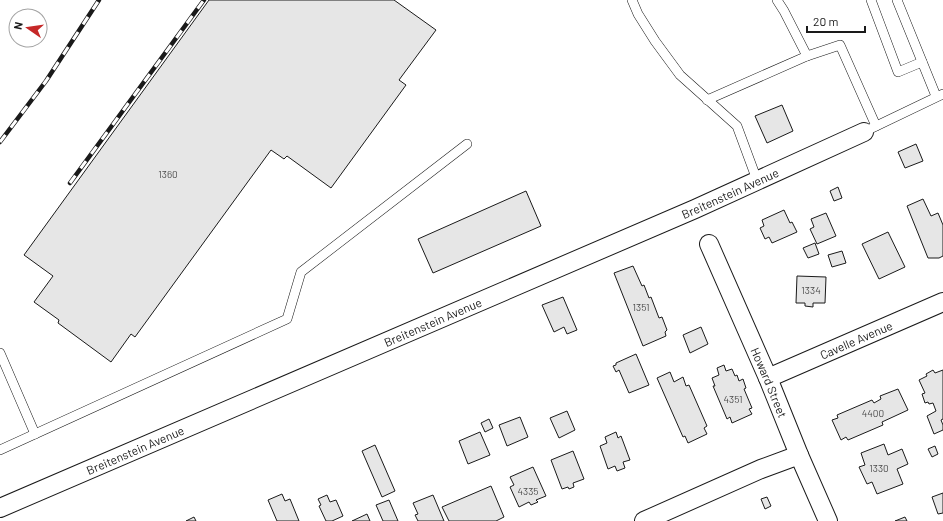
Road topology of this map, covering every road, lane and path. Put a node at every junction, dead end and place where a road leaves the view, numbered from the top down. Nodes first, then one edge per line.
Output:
1 (632, 0) edge
2 (777, 0) edge
3 (871, 0) edge
4 (897, 0) edge
5 (807, 56) junction
6 (922, 62) junction
7 (940, 95) edge
8 (707, 100) junction
9 (870, 129) junction
10 (467, 144) dead end
11 (757, 180) junction
12 (709, 244) dead end
13 (943, 302) edge
14 (0, 353) edge
15 (768, 378) junction
16 (35, 434) junction
17 (0, 450) edge
18 (799, 455) junction
19 (0, 508) edge
20 (644, 521) edge
21 (828, 521) edge

1 - 8 lane
2 - 5 lane
3 - 6 lane
4 - 6 lane
5 - 8 lane
5 - 9 lane
6 - 7 lane
7 - 9 lane
8 - 11 lane
9 - 11 street, Breitenstein Avenue
10 - 16 lane
11 - 19 street, Breitenstein Avenue
12 - 15 street, Howard Street
13 - 15 street, Cavelle Avenue
14 - 16 lane
15 - 18 street, Howard Street
16 - 17 lane
18 - 20 street
18 - 21 street, Howard Street

